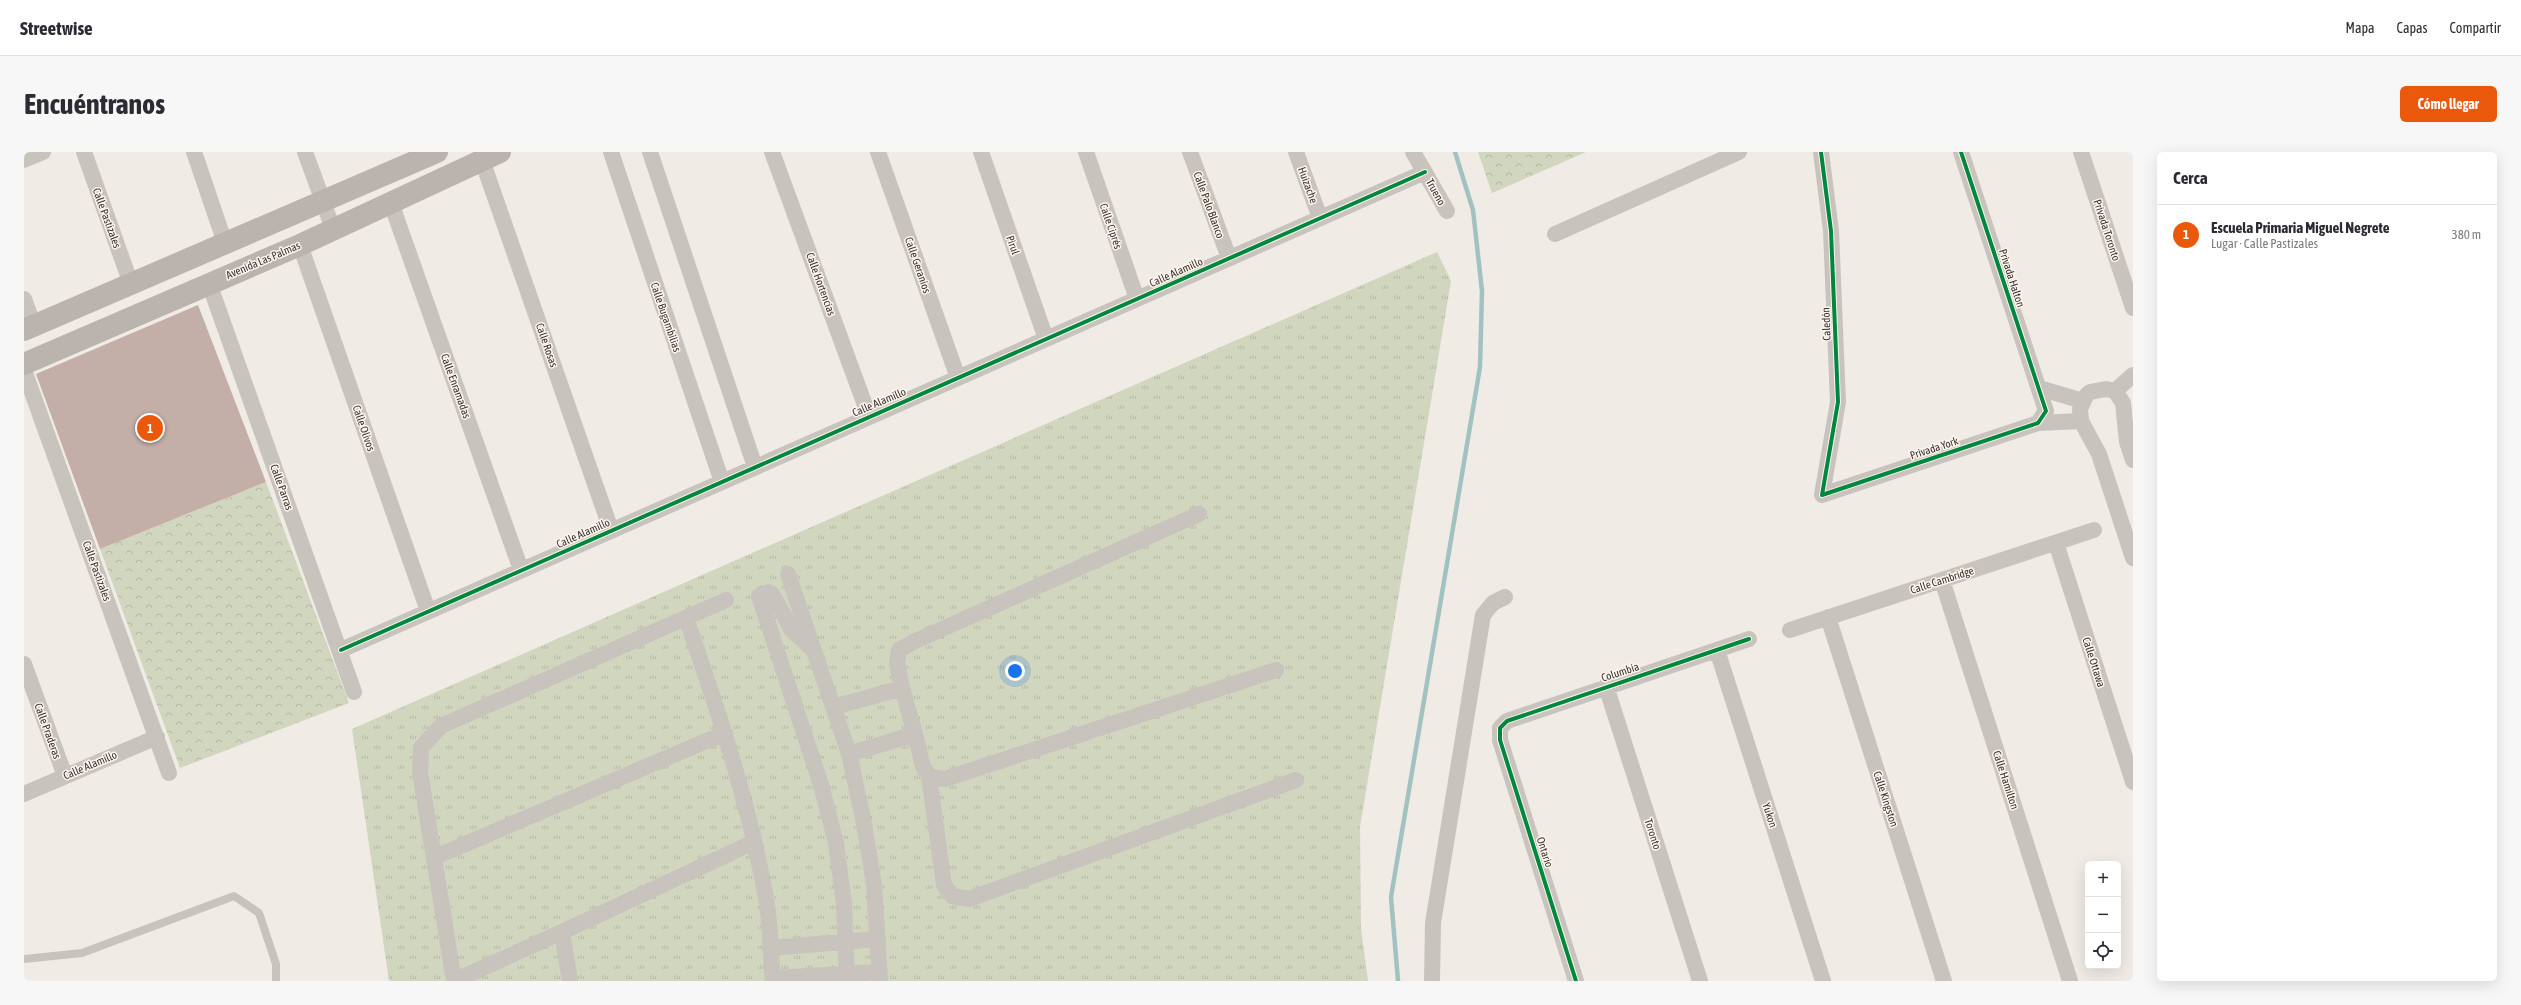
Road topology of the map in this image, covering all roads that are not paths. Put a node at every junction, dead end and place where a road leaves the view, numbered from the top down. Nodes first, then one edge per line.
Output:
1 (43, 152) edge
2 (84, 152) edge
3 (194, 152) edge
4 (305, 152) edge
5 (437, 152) edge
6 (611, 152) edge
7 (650, 152) edge
8 (772, 152) edge
9 (878, 152) edge
10 (981, 152) edge
11 (1086, 152) edge
12 (1190, 152) edge
13 (1296, 152) edge
14 (1413, 152) edge
15 (1740, 152) edge
16 (1821, 152) edge
17 (1961, 152) edge
18 (2081, 152) edge
19 (491, 156) edge
20 (412, 157) edge
21 (24, 160) edge
22 (1425, 172) junction
23 (322, 202) junction
24 (391, 203) junction
25 (1447, 211) dead end
26 (1320, 218) junction
27 (333, 229) junction
28 (1555, 234) dead end
29 (225, 243) junction
30 (300, 245) junction
31 (1229, 258) junction
32 (209, 283) junction
33 (131, 284) junction
34 (24, 299) edge
35 (1136, 299) junction
36 (2133, 308) edge
37 (29, 328) edge
38 (1046, 339) junction
39 (24, 364) edge
40 (24, 370) edge
41 (2133, 375) edge
42 (958, 378) junction
43 (2039, 388) junction
44 (2124, 397) edge
45 (2083, 401) junction
46 (869, 416) junction
47 (2042, 417) junction
48 (2081, 421) junction
49 (2133, 460) edge
50 (755, 467) junction
51 (722, 482) junction
52 (1822, 495) joint
53 (1200, 514) dead end
54 (611, 530) junction
55 (2094, 530) dead end
56 (2056, 543) junction
57 (2133, 558) edge
58 (521, 570) junction
59 (788, 574) dead end
60 (1942, 580) junction
61 (1505, 597) dead end
62 (726, 600) dead end
63 (428, 611) junction
64 (1828, 617) junction
65 (686, 618) junction
66 (1790, 630) dead end
67 (1749, 639) dead end
68 (340, 650) junction
69 (813, 650) junction
70 (1717, 650) junction
71 (24, 664) edge
72 (1276, 670) dead end
73 (1606, 686) junction
74 (902, 688) junction
75 (354, 692) dead end
76 (834, 707) junction
77 (1500, 728) joint
78 (725, 733) junction
79 (914, 734) junction
80 (157, 737) junction
81 (849, 754) junction
82 (169, 773) dead end
83 (65, 776) junction
84 (929, 777) junction
85 (1296, 780) dead end
86 (2133, 782) edge
87 (24, 794) edge
88 (754, 842) junction
89 (435, 858) junction
90 (562, 932) junction
91 (878, 939) junction
92 (846, 942) junction
93 (770, 948) junction
94 (24, 959) edge
95 (880, 976) edge
96 (847, 977) edge
97 (773, 980) edge
98 (276, 981) edge
99 (454, 981) edge
100 (570, 981) edge
101 (1432, 981) edge
102 (1576, 981) edge
103 (1700, 981) edge
104 (1823, 981) edge
105 (1944, 981) edge
106 (2070, 981) edge

1 - 21 street
2 - 33 street, Calle Pastizales
3 - 29 street
4 - 23 street
5 - 20 street
6 - 51 street, Calle Bugambilias
7 - 50 street
8 - 46 street, Calle Hortencias
9 - 42 street, Calle Geranios
10 - 38 street, Pirul
11 - 35 street, Calle Ciprés
12 - 31 street, Calle Palo Blanco
13 - 26 street, Huizache
14 - 22 street, Trueno
15 - 28 street
16 - 52 street, Caledón
17 - 43 street, Privada Halton
18 - 36 street, Privada Toronto
19 - 24 street, Avenida Las Palmas
19 - 54 street, Calle Rosas
20 - 23 street
22 - 25 street, Trueno
22 - 26 street, Calle Alamillo
23 - 27 street
23 - 29 street
24 - 27 street, Avenida Las Palmas
24 - 58 street, Calle Enramadas
26 - 31 street, Calle Alamillo
27 - 30 street, Avenida Las Palmas
29 - 33 street
30 - 32 street, Avenida Las Palmas
30 - 63 street, Calle Olivos
31 - 35 street, Calle Alamillo
32 - 39 street, Avenida Las Palmas
32 - 68 street, Calle Parras
33 - 37 street
34 - 37 street
35 - 38 street, Calle Alamillo
38 - 42 street, Calle Alamillo
40 - 80 street, Calle Pastizales
41 - 44 street
42 - 46 street, Calle Alamillo
43 - 45 street
43 - 47 street, Privada Halton
44 - 45 street
44 - 49 street
45 - 48 street
46 - 50 street, Calle Alamillo
47 - 48 street, Privada York
47 - 52 street, Privada York
48 - 57 street
50 - 51 street, Calle Alamillo
51 - 54 street, Calle Alamillo
53 - 74 street
54 - 58 street, Calle Alamillo
55 - 56 street, Calle Cambridge
56 - 60 street, Calle Cambridge
56 - 86 street, Calle Ottawa
58 - 63 street, Calle Alamillo
59 - 69 street
60 - 64 street, Calle Cambridge
60 - 106 street, Calle Hamilton
61 - 101 street
62 - 65 street
63 - 68 street, Calle Alamillo
64 - 66 street, Calle Cambridge
64 - 105 street, Calle Kingston
65 - 78 street
65 - 89 street
67 - 70 street, Columbia
68 - 75 street, Calle Parras
69 - 76 street
69 - 92 street
70 - 73 street, Columbia
70 - 104 street, Yukon
71 - 83 street, Calle Praderas
72 - 84 street
73 - 77 street, Columbia
73 - 103 street, Toronto
74 - 76 street
74 - 79 street
76 - 81 street
77 - 102 street, Ontario
78 - 88 street
78 - 89 street
79 - 81 street
79 - 84 street
80 - 82 street, Calle Pastizales
80 - 83 street, Calle Alamillo
81 - 91 street
83 - 87 street, Calle Alamillo
84 - 85 street
88 - 90 street
88 - 93 street
89 - 99 street
90 - 99 street
90 - 100 street
91 - 92 street
91 - 95 street
92 - 93 street
92 - 96 street
93 - 97 street
94 - 98 lane
95 - 96 street
96 - 97 street

